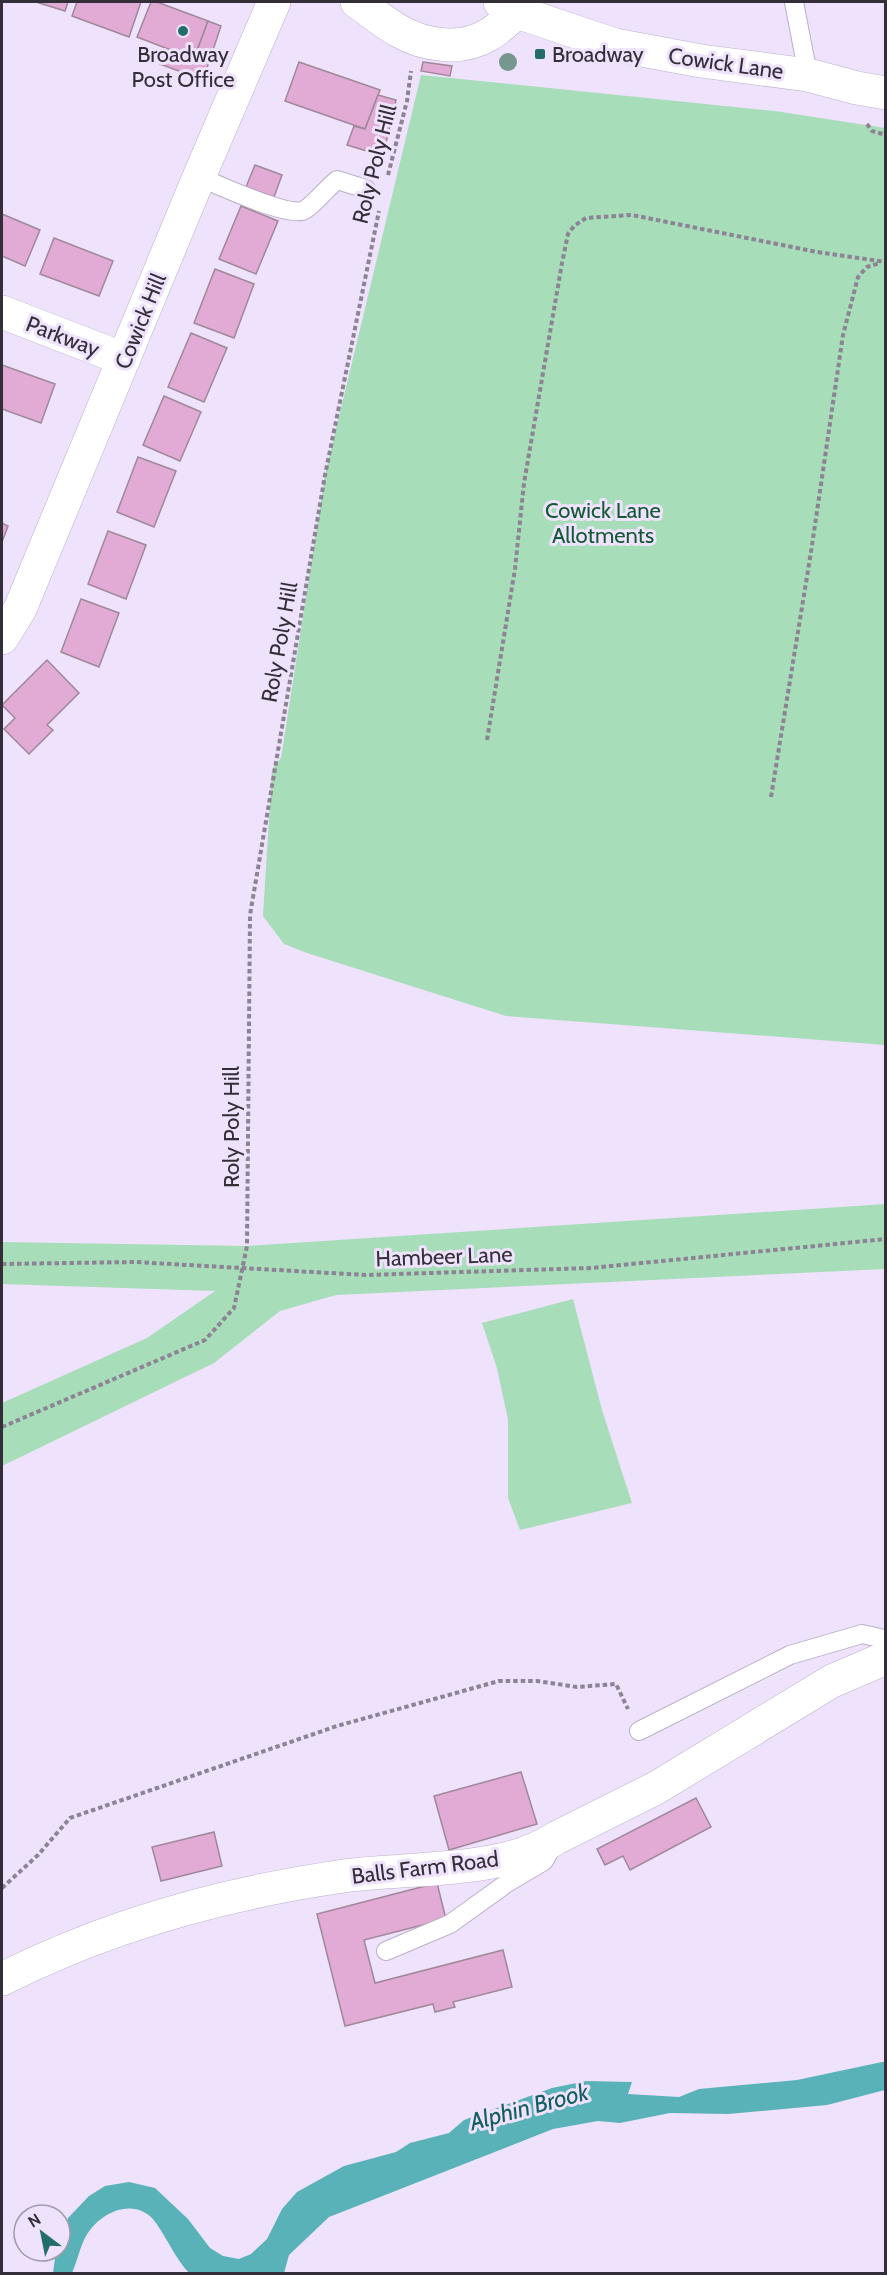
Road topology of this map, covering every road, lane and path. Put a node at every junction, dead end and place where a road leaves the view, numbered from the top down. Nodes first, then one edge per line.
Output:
1 (274, 2) edge
2 (357, 2) edge
3 (794, 2) edge
4 (509, 7) edge
5 (399, 31) junction
6 (808, 75) junction
7 (885, 93) edge
8 (199, 177) junction
9 (387, 179) dead end
10 (366, 189) dead end
11 (382, 201) dead end
12 (884, 262) edge
13 (2, 312) edge
14 (124, 359) junction
15 (2, 638) edge
16 (487, 740) dead end
17 (771, 797) dead end
18 (885, 1239) edge
19 (2, 1264) edge
20 (242, 1268) junction
21 (2, 1427) edge
22 (883, 1646) edge
23 (639, 1731) joint
24 (556, 1838) junction
25 (2, 1888) edge
26 (386, 1951) dead end
27 (2, 1979) edge

1 - 8 street, Cowick Hill
2 - 5 street
3 - 6 lane
4 - 5 street
4 - 6 street, Cowick Lane
5 - 9 path, Roly Poly Hill
6 - 7 street, Cowick Lane
8 - 10 lane
8 - 14 street, Cowick Hill
11 - 20 path, Roly Poly Hill
12 - 16 path
12 - 17 path
13 - 14 street, Parkway
14 - 15 street, Cowick Hill
18 - 20 path, Hambeer Lane
19 - 20 path, Hambeer Lane
20 - 21 path, Roly Poly Hill
22 - 23 lane
22 - 24 street, Balls Farm Road
23 - 25 path
24 - 26 lane
24 - 27 street, Balls Farm Road

